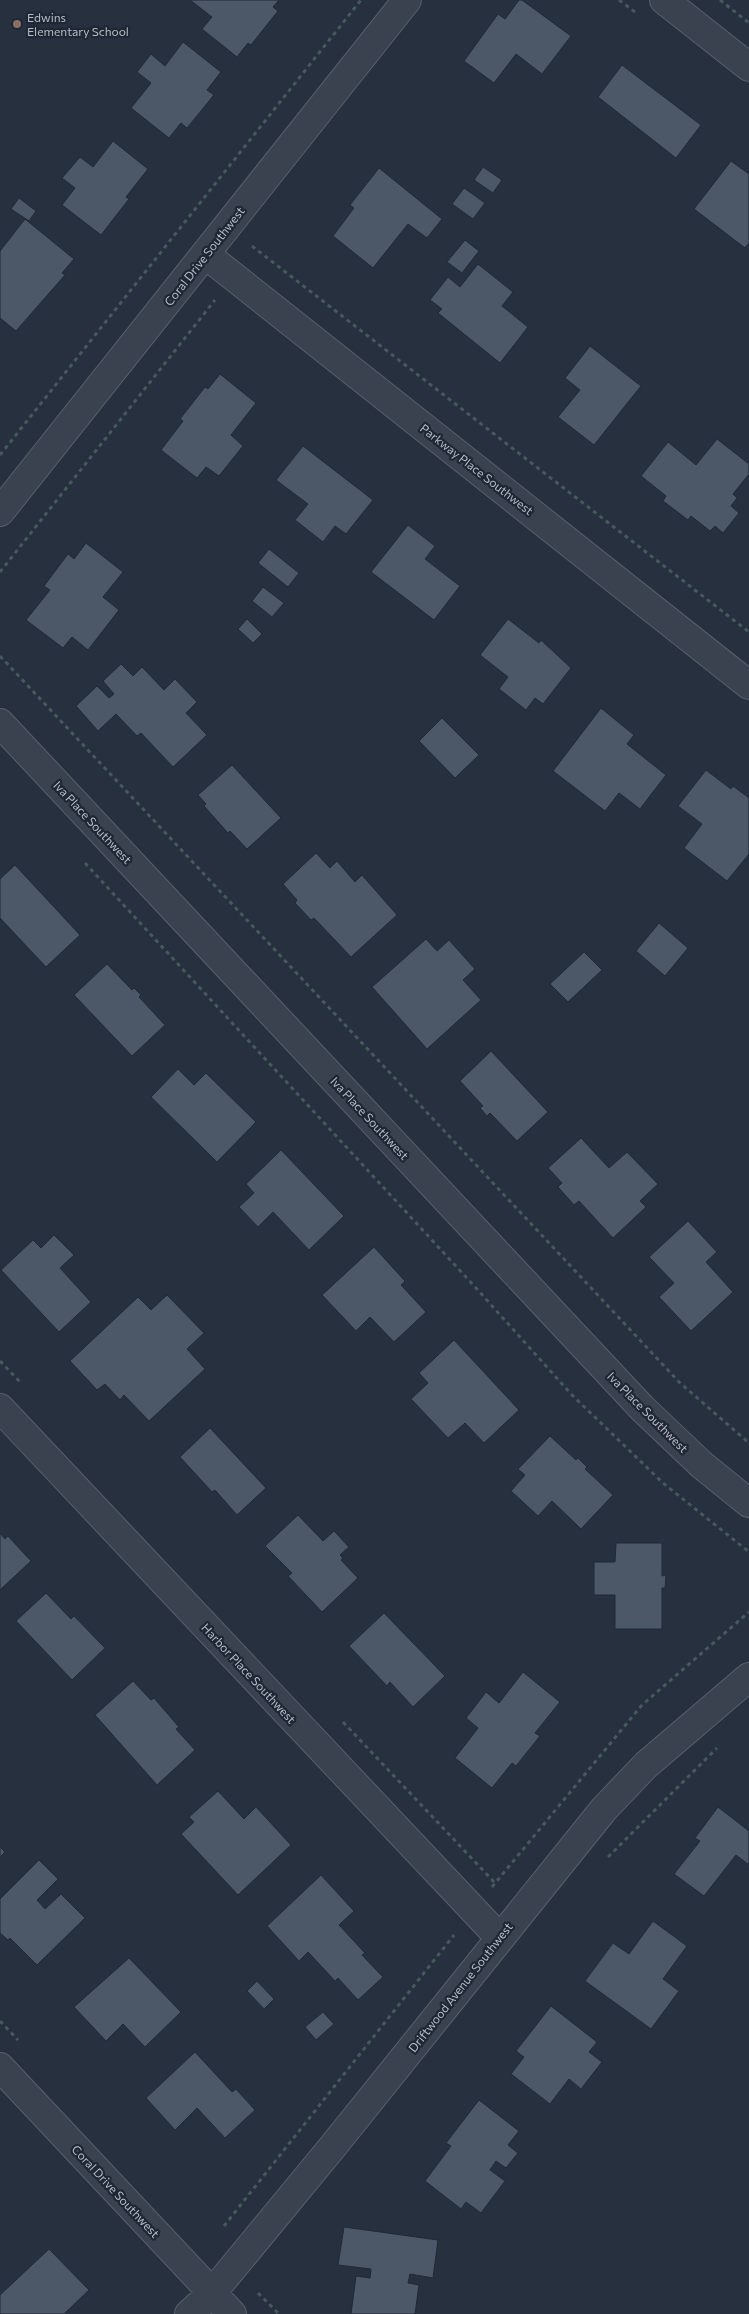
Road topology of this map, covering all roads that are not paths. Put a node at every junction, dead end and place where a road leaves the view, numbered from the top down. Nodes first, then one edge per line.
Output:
1 (407, 0) edge
2 (664, 0) edge
3 (749, 67) edge
4 (206, 254) junction
5 (0, 512) edge
6 (749, 685) edge
7 (0, 723) edge
8 (0, 1408) edge
9 (749, 1502) edge
10 (749, 1677) edge
11 (498, 1937) junction
12 (0, 2067) edge
13 (212, 2293) junction
14 (189, 2314) edge
15 (232, 2314) edge

1 - 4 street, Coral Drive Southwest
2 - 3 street
4 - 5 street, Coral Drive Southwest
4 - 6 street, Parkway Place Southwest
7 - 9 street, Iva Place Southwest
8 - 11 street, Harbor Place Southwest
10 - 11 street, Driftwood Avenue Southwest
11 - 13 street, Driftwood Avenue Southwest
12 - 13 street, Coral Drive Southwest
13 - 14 street, Driftwood Avenue Southwest
13 - 15 street, Coral Drive Southwest

